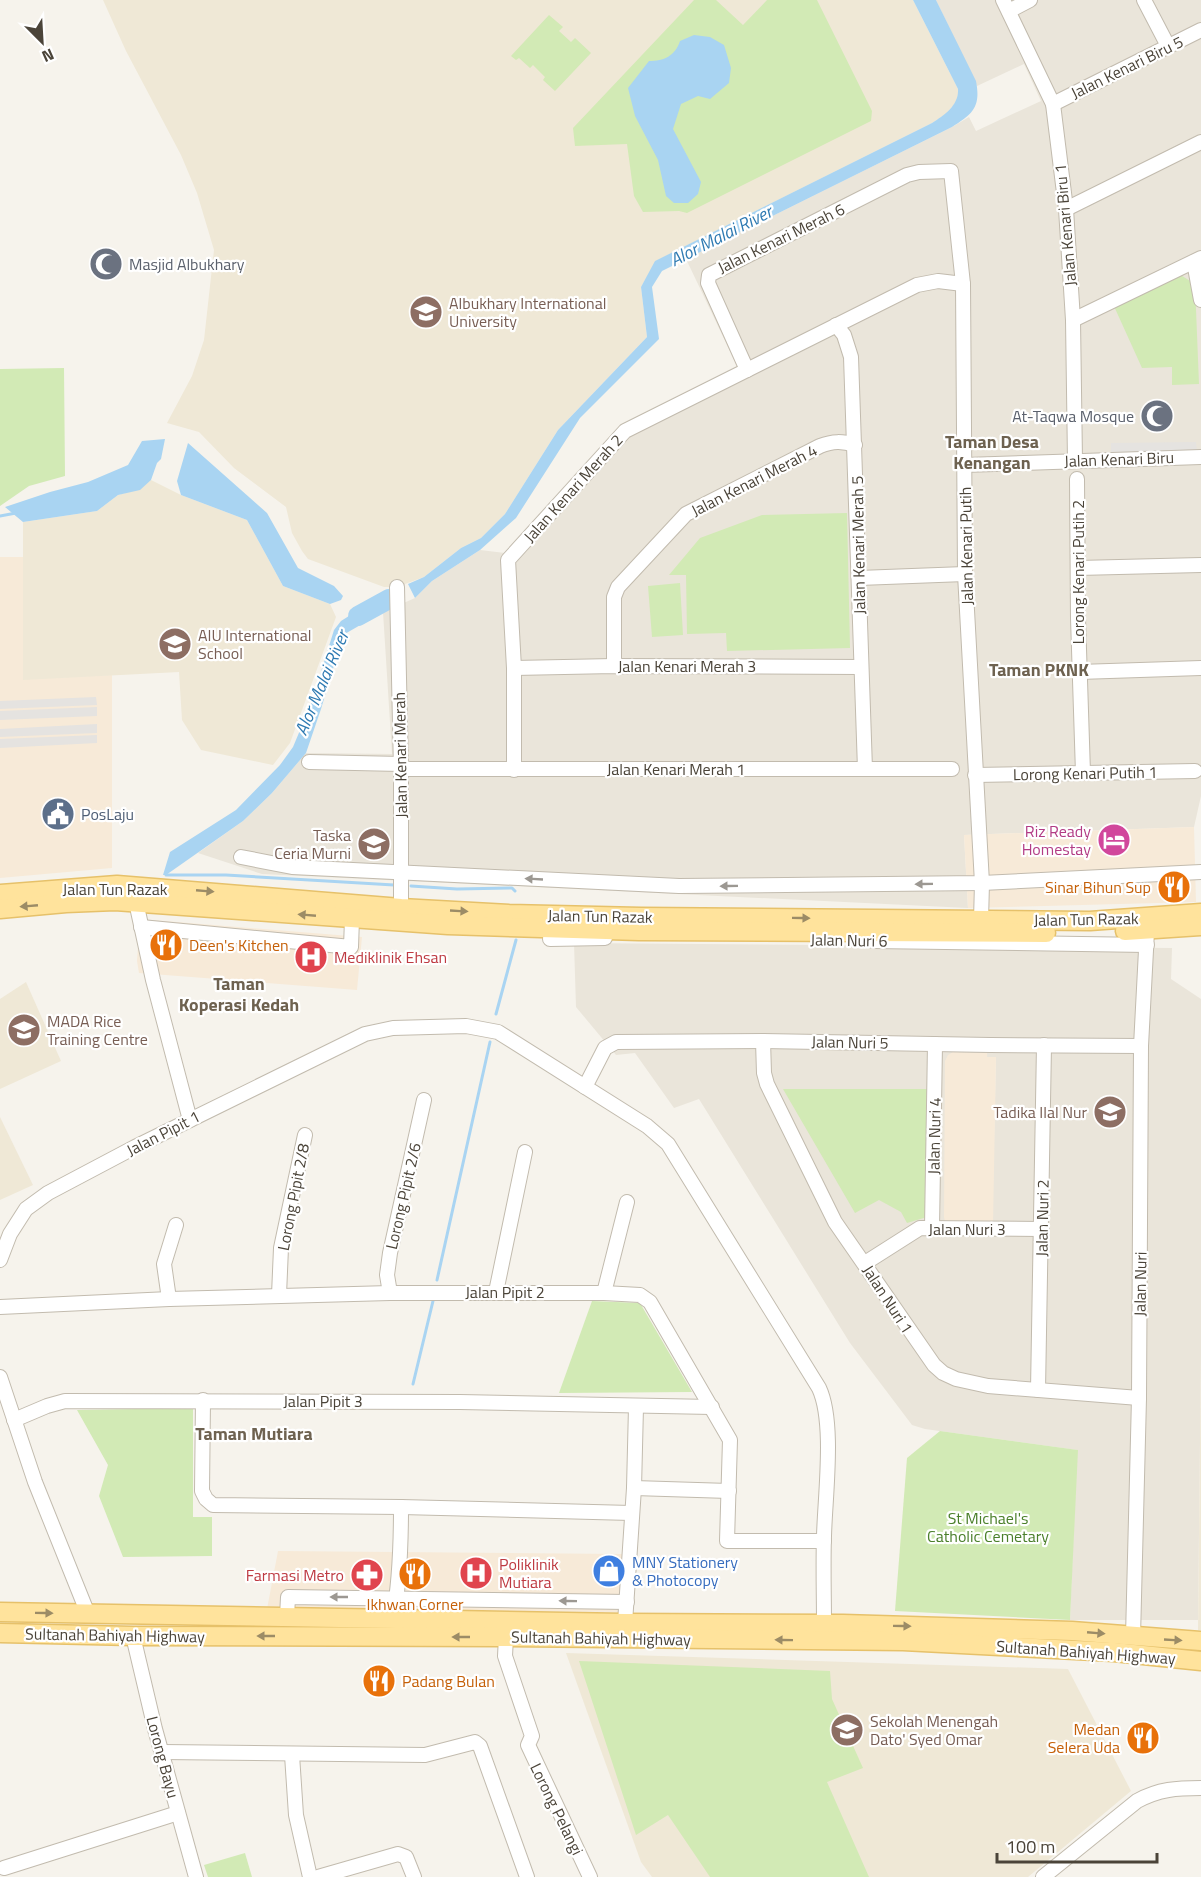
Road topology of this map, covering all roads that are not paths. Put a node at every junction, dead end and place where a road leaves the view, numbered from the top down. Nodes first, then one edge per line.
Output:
1 (1030, 0) edge
2 (1144, 0) edge
3 (1006, 5) edge
4 (1201, 30) edge
5 (1168, 46) junction
6 (1053, 104) junction
7 (1201, 142) edge
8 (951, 171) joint
9 (1066, 209) junction
10 (1198, 260) edge
11 (963, 284) junction
12 (1201, 300) edge
13 (1073, 320) junction
14 (836, 325) junction
15 (747, 370) junction
16 (855, 445) junction
17 (1201, 457) edge
18 (1075, 461) junction
19 (964, 465) junction
20 (1077, 479) dead end
21 (1201, 565) edge
22 (1078, 568) junction
23 (965, 574) junction
24 (859, 578) junction
25 (397, 586) dead end
26 (614, 666) junction
27 (861, 667) junction
28 (514, 668) junction
29 (1201, 668) edge
30 (1079, 672) junction
31 (309, 762) dead end
32 (401, 767) junction
33 (865, 769) junction
34 (951, 769) dead end
35 (514, 770) junction
36 (1195, 771) dead end
37 (1083, 773) junction
38 (975, 775) junction
39 (241, 857) dead end
40 (1199, 872) edge
41 (401, 873) junction
42 (982, 883) junction
43 (0, 894) edge
44 (136, 902) junction
45 (0, 909) edge
46 (1201, 913) edge
47 (401, 915) junction
48 (352, 919) junction
49 (981, 920) junction
50 (1201, 926) edge
51 (141, 927) junction
52 (1147, 938) junction
53 (763, 1041) junction
54 (935, 1044) junction
55 (1044, 1045) junction
56 (1142, 1046) junction
57 (585, 1087) junction
58 (424, 1100) dead end
59 (190, 1120) junction
60 (305, 1135) dead end
61 (525, 1152) dead end
62 (627, 1202) dead end
63 (176, 1225) dead end
64 (932, 1227) junction
65 (1042, 1229) junction
66 (0, 1260) edge
67 (865, 1263) junction
68 (496, 1292) junction
69 (390, 1293) junction
70 (604, 1293) junction
71 (279, 1295) junction
72 (169, 1299) junction
73 (0, 1307) edge
74 (0, 1377) edge
75 (1038, 1390) junction
76 (1139, 1398) junction
77 (203, 1400) junction
78 (636, 1407) junction
79 (712, 1407) junction
80 (14, 1420) junction
81 (634, 1488) junction
82 (729, 1491) junction
83 (400, 1507) junction
84 (631, 1513) junction
85 (824, 1541) junction
86 (397, 1598) junction
87 (627, 1602) junction
88 (0, 1612) edge
89 (94, 1614) junction
90 (167, 1615) junction
91 (287, 1617) junction
92 (393, 1619) junction
93 (625, 1623) junction
94 (824, 1624) junction
95 (0, 1633) edge
96 (133, 1636) junction
97 (506, 1637) junction
98 (1133, 1637) junction
99 (1201, 1641) edge
100 (1201, 1661) edge
101 (162, 1752) junction
102 (292, 1755) junction
103 (1201, 1788) edge
104 (178, 1813) junction
105 (4, 1868) dead end
106 (196, 1877) edge
107 (310, 1877) edge
108 (318, 1877) edge
109 (414, 1877) edge
110 (527, 1877) edge
111 (590, 1877) edge
112 (1043, 1877) edge

1 - 3 street
2 - 5 street
3 - 6 street, Jalan Kenari Biru 1
4 - 5 street, Jalan Kenari Biru 5
5 - 6 street, Jalan Kenari Biru 5
6 - 9 street, Jalan Kenari Biru 1
7 - 9 street
8 - 11 street, Jalan Kenari Putih
8 - 15 street, Jalan Kenari Merah 6
9 - 13 street, Jalan Kenari Biru 1
10 - 12 street
10 - 13 street
11 - 14 street, Jalan Kenari Merah 2
11 - 19 street, Jalan Kenari Putih
13 - 18 street, Jalan Kenari Biru 1
14 - 15 street, Jalan Kenari Merah 2
14 - 16 street, Jalan Kenari Merah 5
15 - 28 street, Jalan Kenari Merah 2
16 - 24 street, Jalan Kenari Merah 5
16 - 26 street, Jalan Kenari Merah 4
17 - 18 street, Jalan Kenari Biru
18 - 19 street, Jalan Kenari Biru
19 - 23 street, Jalan Kenari Putih
20 - 22 street, Lorong Kenari Putih 2
21 - 22 street
22 - 30 street, Lorong Kenari Putih 2
23 - 24 street
23 - 38 street, Jalan Kenari Putih
24 - 27 street, Jalan Kenari Merah 5
25 - 32 street, Jalan Kenari Merah
26 - 27 street, Jalan Kenari Merah 3
26 - 28 street, Jalan Kenari Merah 3
27 - 33 street, Jalan Kenari Merah 5
28 - 35 street, Jalan Kenari Merah 2
29 - 30 street
30 - 37 street, Lorong Kenari Putih 2
31 - 32 street, Jalan Kenari Merah 1
32 - 35 street, Jalan Kenari Merah 1
32 - 41 street, Jalan Kenari Merah
33 - 34 street, Jalan Kenari Merah 1
33 - 35 street, Jalan Kenari Merah 1
36 - 37 street, Lorong Kenari Putih 1
37 - 38 street, Lorong Kenari Putih 1
38 - 42 street, Jalan Kenari Putih
39 - 41 street
40 - 42 street
42 -> 41 street
41 - 47 street, Jalan Kenari Merah
42 - 49 street, Jalan Kenari Putih
43 -> 47 main road, Jalan Tun Razak
44 -> 45 main road, Jalan Tun Razak
48 -> 44 main road, Jalan Tun Razak
44 - 51 street
46 - 49 main road, Jalan Tun Razak
47 - 48 main road, Jalan Tun Razak
47 -> 49 main road, Jalan Tun Razak
47 - 52 main road, Jalan Tun Razak
48 - 51 street
50 - 52 main road, Jalan Tun Razak
51 - 59 street
52 - 56 street, Jalan Nuri
53 - 54 street, Jalan Nuri 5
53 - 57 street, Jalan Nuri 5
53 - 67 street, Jalan Nuri 1
54 - 55 street, Jalan Nuri 5
54 - 64 street, Jalan Nuri 4
55 - 56 street, Jalan Nuri 5
55 - 65 street, Jalan Nuri 2
56 - 76 street, Jalan Nuri
57 - 59 street, Jalan Pipit 1
57 - 85 street, Jalan Pipit 1
58 - 69 street, Lorong Pipit 2/6
59 - 66 street, Jalan Pipit 1
60 - 71 street, Lorong Pipit 2/8
61 - 68 street
62 - 70 street
63 - 72 street
64 - 65 street, Jalan Nuri 3
64 - 67 street, Jalan Nuri 3
65 - 75 street, Jalan Nuri 2
67 - 75 street, Jalan Nuri 1
68 - 69 street, Jalan Pipit 2
68 - 70 street, Jalan Pipit 2
69 - 71 street, Jalan Pipit 2
70 - 79 street, Jalan Pipit 2
71 - 72 street, Jalan Pipit 2
72 - 73 street, Jalan Pipit 2
74 - 80 street
75 - 76 street, Jalan Nuri 1
76 - 98 street, Jalan Nuri
77 - 78 street, Jalan Pipit 3
77 - 80 street, Jalan Pipit 3
77 - 83 street
78 - 79 street, Jalan Pipit 3
78 - 81 street
79 - 82 street, Jalan Pipit 2
80 - 89 street
81 - 82 street
81 - 84 street
82 - 85 street, Jalan Pipit 2
83 - 84 street
83 - 86 street
84 - 87 street
85 - 94 street, Jalan Pipit 1
87 -> 86 street
86 -> 91 street
86 - 92 street
87 - 93 street
88 -> 89 main road, Sultanah Bahiyah Highway
89 - 90 main road, Sultanah Bahiyah Highway
89 - 96 main road
90 - 91 main road, Sultanah Bahiyah Highway
90 - 96 main road
91 - 92 main road, Sultanah Bahiyah Highway
92 - 93 main road, Sultanah Bahiyah Highway
93 - 94 main road, Sultanah Bahiyah Highway
94 -> 98 main road, Sultanah Bahiyah Highway
95 - 96 main road, Sultanah Bahiyah Highway
97 -> 96 main road, Sultanah Bahiyah Highway
96 - 101 street, Lorong Bayu
100 -> 97 main road, Sultanah Bahiyah Highway
97 - 111 street, Lorong Pelangi
98 -> 99 main road, Sultanah Bahiyah Highway
101 - 102 street
101 - 104 street, Lorong Bayu
102 - 107 street
102 - 110 street
103 - 112 street
104 - 105 street
104 - 106 street, Lorong Bayu
108 - 109 street

